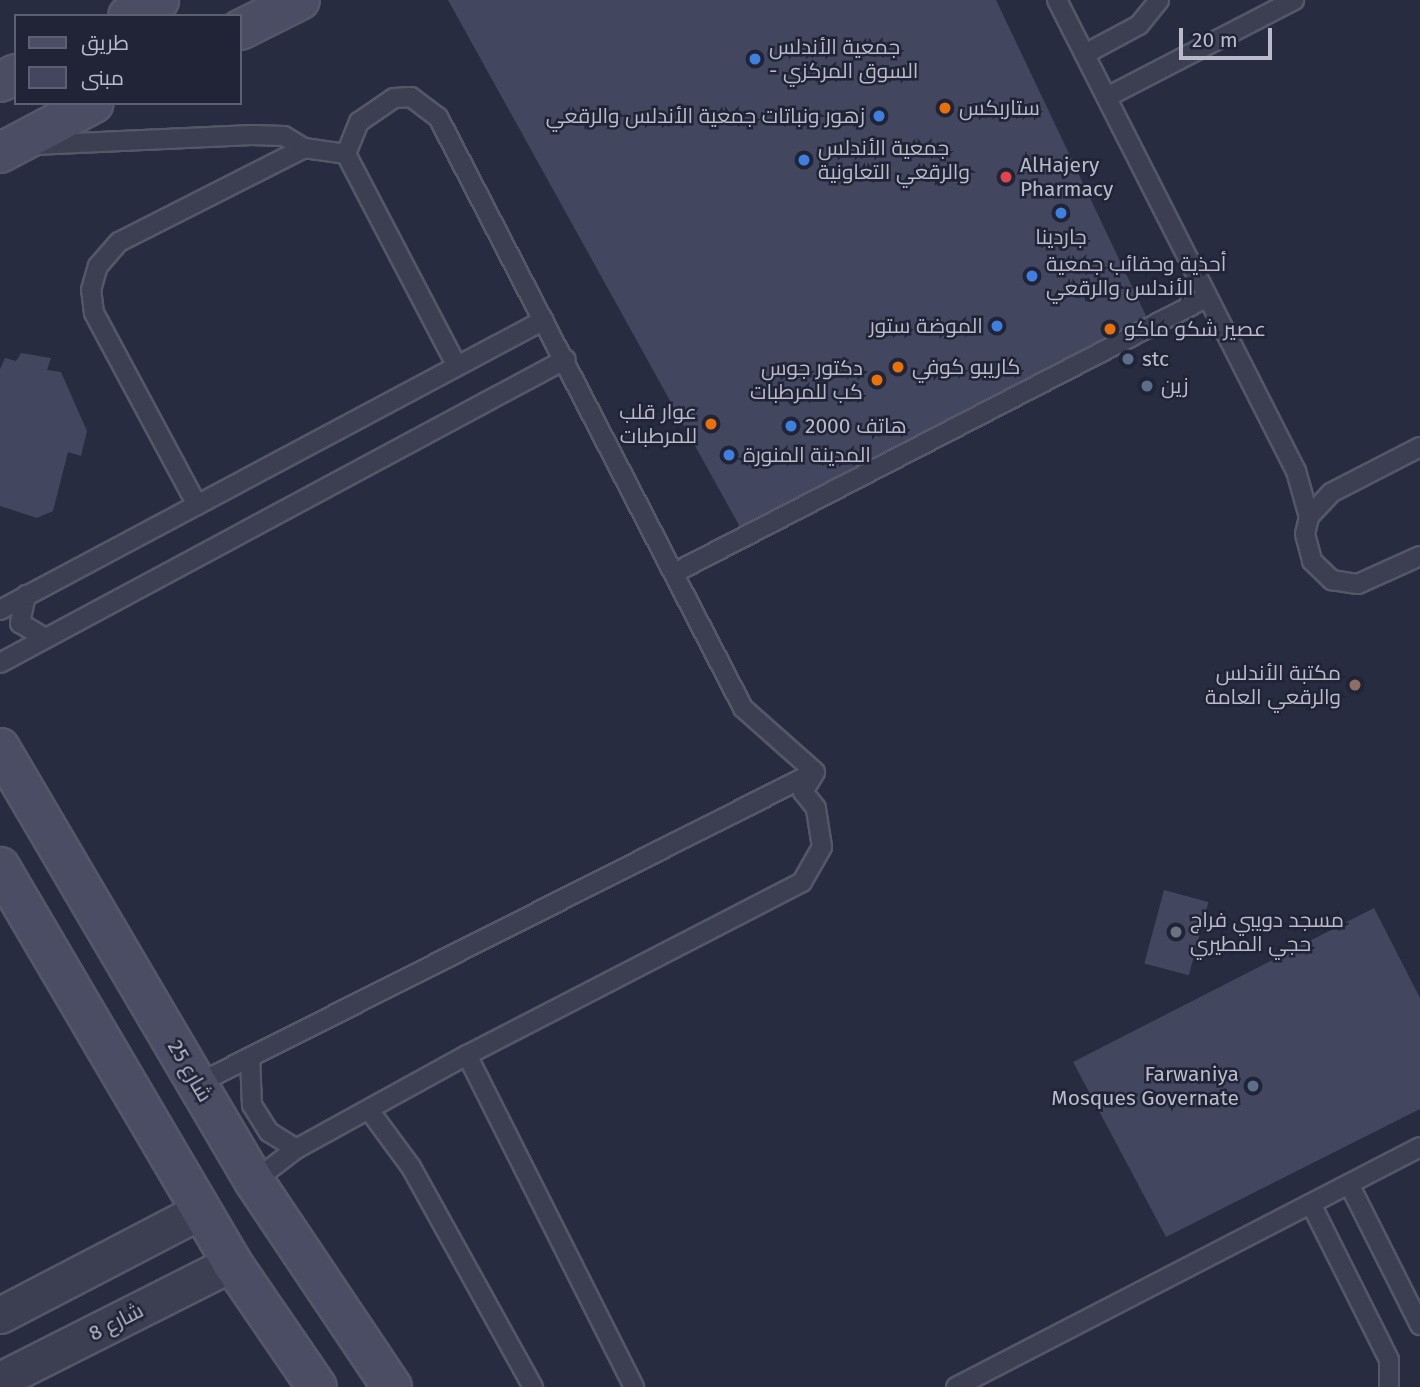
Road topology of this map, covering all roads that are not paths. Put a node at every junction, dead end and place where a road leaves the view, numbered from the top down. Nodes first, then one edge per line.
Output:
1 (159, 0) edge
2 (300, 0) edge
3 (1057, 0) edge
4 (1159, 0) edge
5 (1294, 0) edge
6 (132, 14) edge
7 (242, 29) edge
8 (1085, 54) junction
9 (1107, 97) junction
10 (90, 105) edge
11 (304, 148) junction
12 (6, 149) edge
13 (346, 154) junction
14 (1204, 299) junction
15 (544, 320) junction
16 (566, 359) junction
17 (457, 366) junction
18 (1420, 447) edge
19 (197, 505) junction
20 (1309, 517) junction
21 (1420, 556) edge
22 (676, 572) junction
23 (26, 595) junction
24 (0, 610) edge
25 (45, 638) junction
26 (0, 663) edge
27 (0, 748) edge
28 (815, 772) junction
29 (0, 867) edge
30 (467, 1055) junction
31 (250, 1058) junction
32 (197, 1084) junction
33 (369, 1110) junction
34 (1420, 1147) edge
35 (296, 1149) junction
36 (254, 1181) junction
37 (1349, 1184) junction
38 (1311, 1204) junction
39 (200, 1211) junction
40 (232, 1263) junction
41 (0, 1315) edge
42 (1420, 1325) edge
43 (0, 1380) edge
44 (317, 1387) edge
45 (392, 1387) edge
46 (533, 1387) edge
47 (634, 1387) edge
48 (956, 1387) edge
49 (1389, 1387) edge

1 - 6 street
2 - 7 street
3 - 8 lane
4 - 8 lane
5 - 9 lane
8 - 9 lane
9 - 14 lane
10 - 12 street
11 - 12 lane
11 - 13 lane
11 - 19 lane
13 - 15 lane
13 - 17 lane
14 - 20 lane
14 - 22 lane
15 - 16 lane
15 - 17 lane
16 - 22 lane
16 - 25 lane
17 - 19 lane
18 - 20 lane
19 - 23 lane
20 - 21 lane
22 - 28 lane
23 - 24 lane
23 - 25 lane
25 - 26 lane
27 - 32 street, شارع 25
28 - 30 lane
28 - 31 lane
29 - 39 street
30 - 33 lane
30 - 47 lane
31 - 32 lane
31 - 35 lane
32 - 36 street, شارع 25
33 - 35 lane
33 - 46 lane
34 - 37 lane
35 - 36 lane
36 - 45 street, شارع 25
37 - 38 lane
37 - 42 lane
38 - 48 lane
38 - 49 lane
39 - 40 street
39 - 41 street
40 - 43 street, شارع 8
40 - 44 street

